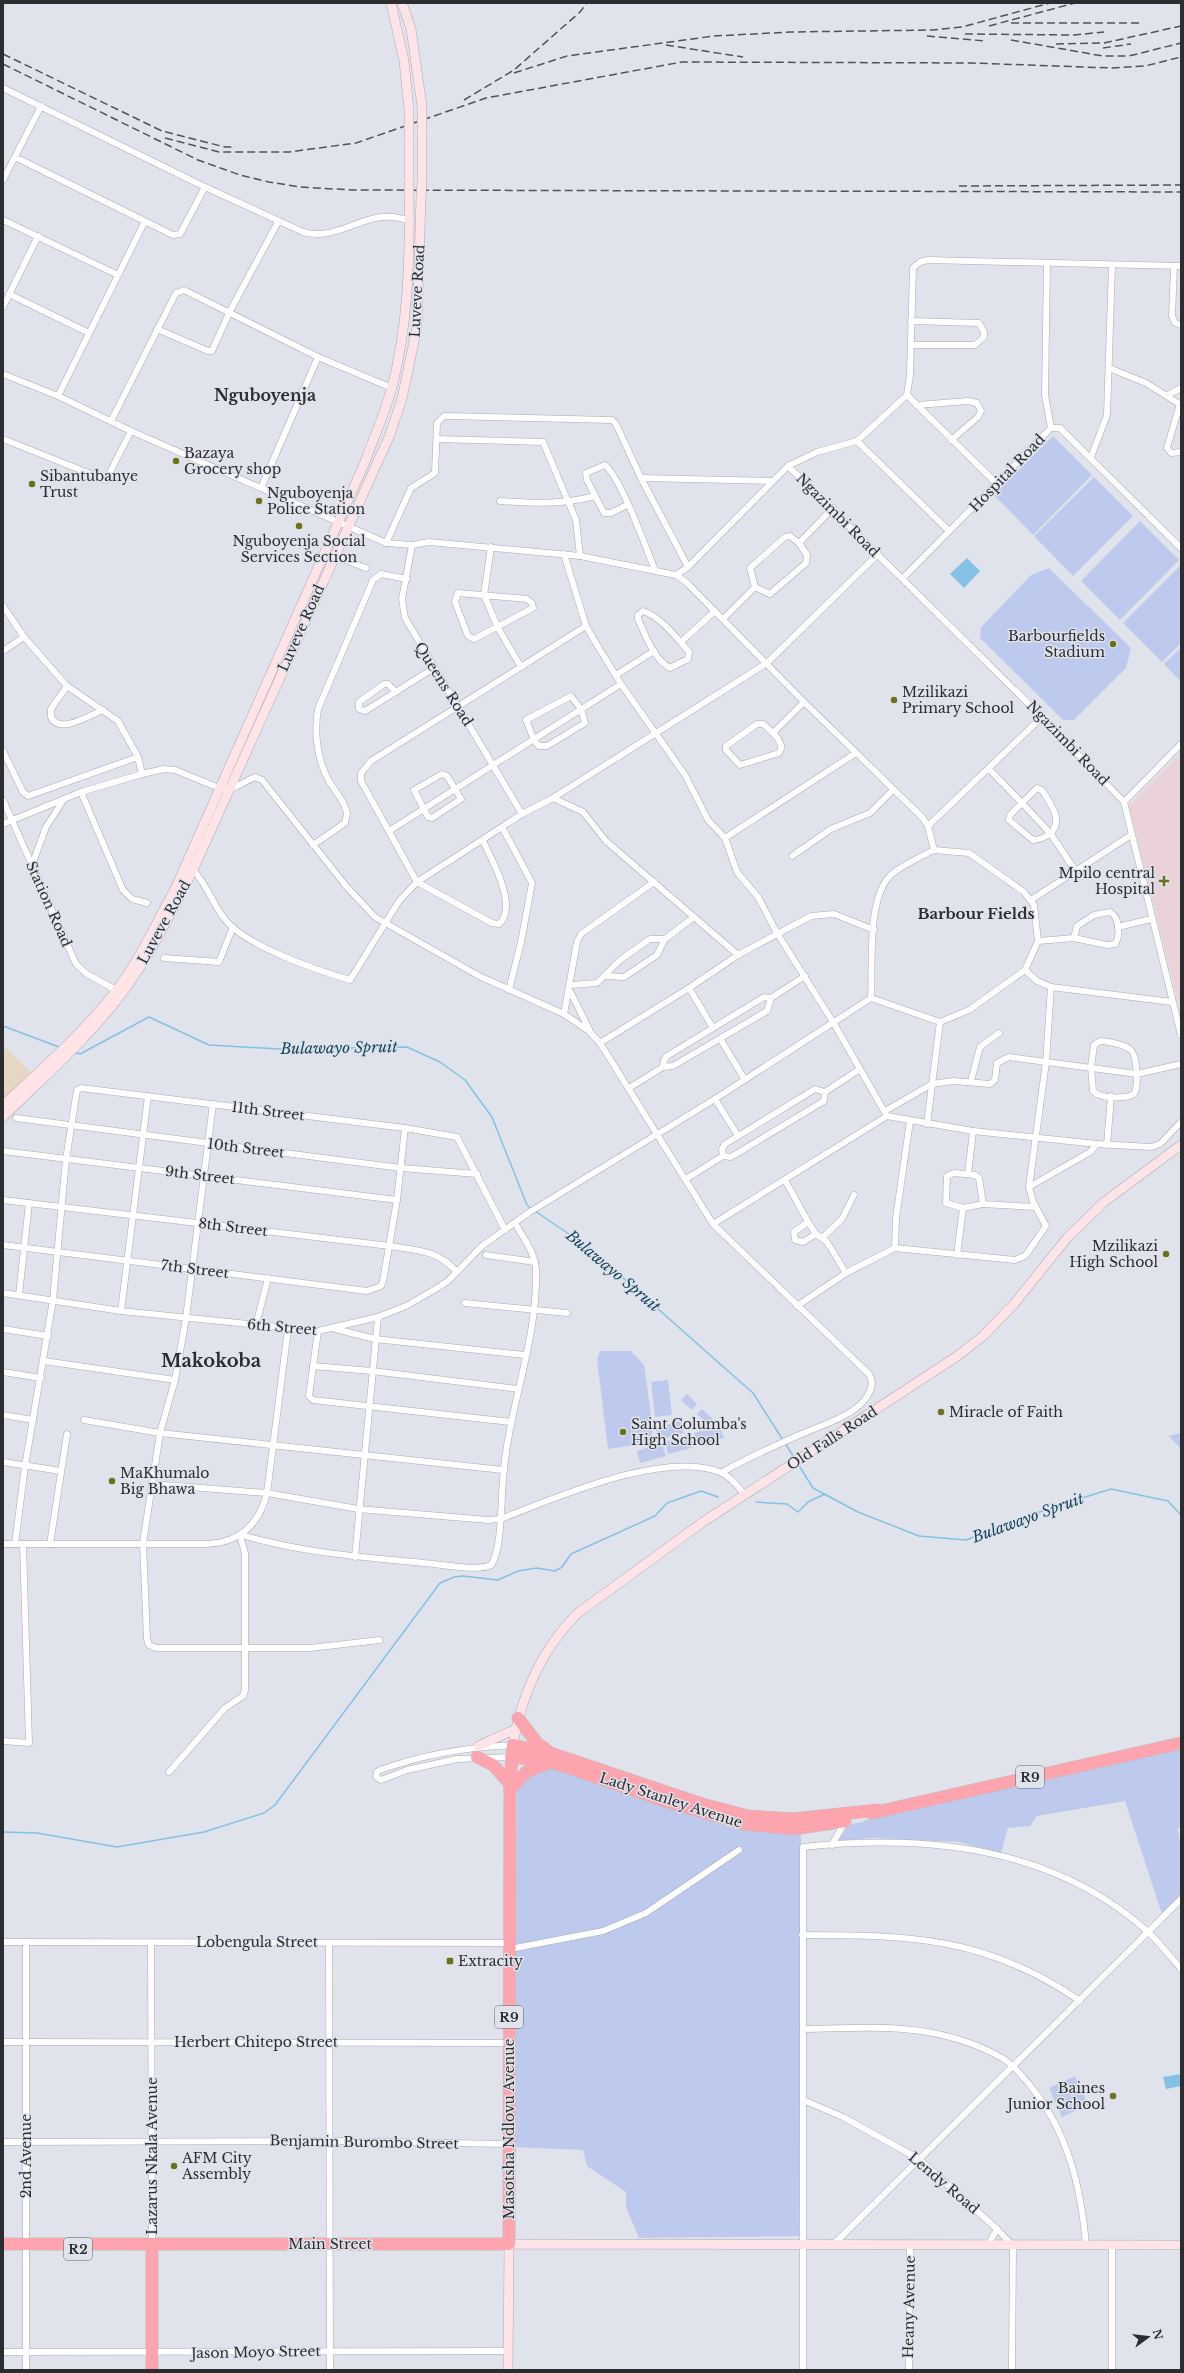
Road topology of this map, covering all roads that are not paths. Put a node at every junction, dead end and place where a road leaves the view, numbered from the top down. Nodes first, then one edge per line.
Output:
1 (391, 3) edge
2 (402, 3) edge
3 (3, 88) edge
4 (41, 106) junction
5 (15, 157) junction
6 (3, 180) edge
7 (205, 187) junction
8 (3, 220) edge
9 (409, 221) junction
10 (278, 222) junction
11 (144, 223) junction
12 (38, 236) junction
13 (1047, 263) junction
14 (1112, 266) junction
15 (1174, 266) junction
16 (1181, 266) edge
17 (118, 275) junction
18 (9, 294) junction
19 (3, 307) edge
20 (230, 311) junction
21 (911, 321) junction
22 (1181, 325) edge
23 (158, 329) junction
24 (89, 333) junction
25 (911, 345) junction
26 (318, 357) junction
27 (1109, 368) junction
28 (3, 374) edge
29 (392, 388) junction
30 (1181, 388) edge
31 (907, 395) junction
32 (1168, 395) junction
33 (58, 396) junction
34 (1180, 404) edge
35 (917, 406) junction
36 (111, 421) junction
37 (1051, 428) junction
38 (131, 431) junction
39 (3, 439) edge
40 (437, 439) junction
41 (951, 440) junction
42 (858, 441) junction
43 (1181, 452) edge
44 (1091, 457) junction
45 (788, 466) junction
46 (641, 478) junction
47 (772, 481) junction
48 (997, 484) junction
49 (261, 488) junction
50 (595, 496) junction
51 (500, 501) dead end
52 (570, 502) junction
53 (627, 505) junction
54 (833, 508) junction
55 (338, 523) junction
56 (347, 527) junction
57 (949, 531) junction
58 (386, 543) junction
59 (799, 543) junction
60 (412, 545) junction
61 (491, 547) junction
62 (1181, 548) edge
63 (325, 552) junction
64 (564, 554) junction
65 (878, 554) junction
66 (334, 556) junction
67 (580, 556) junction
68 (688, 567) junction
69 (366, 568) dead end
70 (655, 570) junction
71 (676, 575) junction
72 (903, 578) junction
73 (407, 579) junction
74 (754, 588) junction
75 (484, 595) junction
76 (3, 606) edge
77 (715, 611) junction
78 (724, 619) junction
79 (586, 626) junction
80 (498, 628) junction
81 (24, 637) junction
82 (681, 642) junction
83 (3, 650) edge
84 (654, 651) junction
85 (768, 663) junction
86 (521, 667) junction
87 (434, 668) junction
88 (616, 675) junction
89 (621, 684) junction
90 (67, 686) junction
91 (396, 692) junction
92 (804, 702) junction
93 (457, 707) junction
94 (581, 709) junction
95 (103, 710) junction
96 (1042, 717) junction
97 (773, 733) junction
98 (656, 734) junction
99 (534, 740) junction
100 (1181, 744) edge
101 (3, 751) edge
102 (856, 753) junction
103 (138, 757) junction
104 (5, 762) edge
105 (494, 765) junction
106 (989, 769) junction
107 (142, 774) junction
108 (219, 788) junction
109 (230, 788) junction
110 (455, 788) junction
111 (893, 790) junction
112 (80, 792) junction
113 (553, 798) junction
114 (3, 800) edge
115 (64, 800) junction
116 (1124, 802) junction
117 (1022, 803) junction
118 (422, 809) junction
119 (522, 814) junction
120 (11, 821) junction
121 (3, 824) edge
122 (928, 826) junction
123 (502, 827) junction
124 (389, 830) junction
125 (1050, 833) junction
126 (1131, 835) junction
127 (725, 838) junction
128 (483, 841) junction
129 (313, 845) junction
130 (934, 850) junction
131 (792, 856) dead end
132 (32, 865) junction
133 (193, 870) junction
134 (1075, 870) junction
135 (418, 882) junction
136 (654, 882) junction
137 (1031, 900) junction
138 (147, 903) dead end
139 (694, 917) junction
140 (1151, 919) junction
141 (385, 924) junction
142 (233, 927) junction
143 (1118, 927) junction
144 (874, 930) junction
145 (777, 933) junction
146 (665, 938) junction
147 (1074, 938) junction
148 (1038, 941) junction
149 (738, 955) junction
150 (164, 958) dead end
151 (1025, 970) junction
152 (606, 976) junction
153 (805, 976) junction
154 (1051, 987) junction
155 (570, 988) junction
156 (689, 988) junction
157 (116, 990) junction
158 (509, 990) junction
159 (771, 998) junction
160 (871, 998) junction
161 (1172, 1002) junction
162 (564, 1014) junction
163 (833, 1022) junction
164 (940, 1022) junction
165 (713, 1028) junction
166 (589, 1031) junction
167 (999, 1033) dead end
168 (1181, 1035) edge
169 (721, 1040) junction
170 (600, 1043) junction
171 (1046, 1062) junction
172 (1181, 1064) edge
173 (663, 1066) junction
174 (1091, 1067) junction
175 (860, 1069) junction
176 (1136, 1074) junction
177 (745, 1080) junction
178 (971, 1081) junction
179 (932, 1084) junction
180 (629, 1088) junction
181 (825, 1092) junction
182 (148, 1096) junction
183 (1111, 1096) junction
184 (715, 1099) junction
185 (213, 1104) junction
186 (3, 1105) edge
187 (886, 1114) junction
188 (3, 1116) edge
189 (16, 1118) dead end
190 (910, 1121) junction
191 (1181, 1122) edge
192 (926, 1124) junction
193 (70, 1125) junction
194 (405, 1128) junction
195 (973, 1131) junction
196 (658, 1134) junction
197 (143, 1136) junction
198 (738, 1136) junction
199 (1035, 1138) junction
200 (208, 1143) junction
201 (1097, 1144) junction
202 (1107, 1145) junction
203 (1181, 1145) edge
204 (3, 1151) edge
205 (723, 1156) junction
206 (66, 1159) junction
207 (139, 1167) junction
208 (401, 1168) junction
209 (477, 1174) junction
210 (968, 1174) junction
211 (204, 1175) junction
212 (686, 1179) junction
213 (786, 1180) junction
214 (1029, 1187) junction
215 (854, 1195) dead end
216 (3, 1200) edge
217 (397, 1200) junction
218 (29, 1203) junction
219 (982, 1204) junction
220 (63, 1207) junction
221 (1035, 1207) junction
222 (963, 1208) junction
223 (133, 1214) junction
224 (198, 1222) junction
225 (808, 1222) junction
226 (515, 1223) junction
227 (713, 1224) junction
228 (505, 1230) junction
229 (816, 1234) junction
230 (822, 1238) junction
231 (3, 1245) edge
232 (390, 1246) junction
233 (24, 1248) junction
234 (895, 1248) junction
235 (58, 1252) junction
236 (486, 1255) dead end
237 (958, 1255) junction
238 (127, 1260) junction
239 (535, 1262) junction
240 (192, 1269) junction
241 (457, 1272) junction
242 (846, 1273) junction
243 (268, 1278) junction
244 (3, 1293) edge
245 (19, 1295) junction
246 (53, 1300) junction
247 (466, 1303) dead end
248 (797, 1306) junction
249 (534, 1310) junction
250 (121, 1311) junction
251 (567, 1313) dead end
252 (378, 1317) junction
253 (186, 1318) junction
254 (256, 1325) junction
255 (3, 1329) edge
256 (288, 1329) junction
257 (334, 1329) junction
258 (318, 1331) junction
259 (48, 1336) junction
260 (375, 1339) junction
261 (525, 1355) junction
262 (44, 1361) junction
263 (313, 1366) junction
264 (372, 1371) junction
265 (3, 1372) edge
266 (41, 1378) junction
267 (175, 1380) junction
268 (518, 1389) junction
269 (368, 1406) junction
270 (3, 1415) edge
271 (33, 1420) junction
272 (84, 1420) dead end
273 (511, 1422) junction
274 (160, 1433) junction
275 (67, 1434) dead end
276 (273, 1444) junction
277 (364, 1453) junction
278 (3, 1462) edge
279 (25, 1466) junction
280 (503, 1470) junction
281 (61, 1471) junction
282 (721, 1473) junction
283 (152, 1484) junction
284 (267, 1493) junction
285 (745, 1495) junction
286 (358, 1509) junction
287 (500, 1520) junction
288 (241, 1536) junction
289 (143, 1543) junction
290 (3, 1544) edge
291 (16, 1544) junction
292 (23, 1544) junction
293 (50, 1544) junction
294 (355, 1557) junction
295 (380, 1640) dead end
296 (246, 1648) junction
297 (517, 1723) junction
298 (3, 1741) edge
299 (1181, 1743) edge
300 (512, 1751) junction
301 (477, 1752) junction
302 (551, 1758) junction
303 (169, 1772) dead end
304 (510, 1787) junction
305 (841, 1818) junction
306 (832, 1845) junction
307 (739, 1850) dead end
308 (1181, 1899) edge
309 (1148, 1932) junction
310 (802, 1935) junction
311 (3, 1942) edge
312 (26, 1942) junction
313 (151, 1942) junction
314 (329, 1942) junction
315 (510, 1946) junction
316 (1181, 1969) edge
317 (1080, 2001) junction
318 (803, 2029) junction
319 (3, 2042) edge
320 (26, 2042) junction
321 (152, 2042) junction
322 (330, 2042) junction
323 (509, 2043) junction
324 (1013, 2066) junction
325 (803, 2100) junction
326 (330, 2141) junction
327 (3, 2142) edge
328 (26, 2142) junction
329 (152, 2142) junction
330 (509, 2144) junction
331 (919, 2159) junction
332 (997, 2229) junction
333 (3, 2244) edge
334 (330, 2244) junction
335 (509, 2244) junction
336 (834, 2244) junction
337 (910, 2244) junction
338 (1181, 2244) edge
339 (803, 2245) junction
340 (988, 2245) junction
341 (1086, 2245) junction
342 (1112, 2245) junction
343 (1013, 2246) junction
344 (26, 2247) junction
345 (152, 2247) junction
346 (3, 2249) edge
347 (330, 2351) junction
348 (3, 2352) edge
349 (26, 2352) junction
350 (508, 2352) junction
351 (152, 2353) junction
352 (26, 2370) edge
353 (152, 2370) edge
354 (330, 2370) edge
355 (508, 2370) edge
356 (802, 2370) edge
357 (909, 2370) edge
358 (1012, 2370) edge
359 (1112, 2370) edge

1 - 9 street, Luveve Road, bridge
2 - 56 street, Luveve Road, bridge
3 - 4 street
4 - 5 street
4 - 7 street
5 - 6 street
5 - 11 street
7 - 10 street
7 - 11 street
8 - 12 street
9 - 10 street
9 - 29 street, Luveve Road
10 - 20 street
11 - 17 street
12 - 17 street
12 - 18 street
13 - 14 street
13 - 21 street
13 - 37 street
14 - 15 street
14 - 27 street
15 - 16 street
15 - 22 street
17 - 24 street
18 - 19 street
18 - 24 street
20 - 23 street
20 - 23 street
20 - 26 street
21 - 25 street
21 - 25 street
23 - 36 street
24 - 33 street
25 - 31 street
26 - 29 street
26 - 49 street
27 - 32 street
27 - 44 street
28 - 33 street
29 - 55 street, Luveve Road
30 - 32 street
31 - 35 street
31 - 42 street
32 - 34 street
33 - 36 street
34 - 43 street
35 - 41 street
35 - 41 street
36 - 38 street
37 - 44 street, Hospital Road
37 - 48 street, Hospital Road
38 - 39 street
38 - 49 street
40 - 46 street
40 - 52 street
40 - 58 street
41 - 48 street
42 - 45 street
42 - 57 street
44 - 62 street, Hospital Road
45 - 47 street
45 - 54 street, Ngazimbi Road
46 - 47 street
46 - 68 street
47 - 68 street
48 - 57 street, Hospital Road
49 - 55 street
50 - 52 street
50 - 53 street
50 - 53 street
51 - 52 street
52 - 67 street
53 - 70 street
54 - 59 street
54 - 65 street, Ngazimbi Road
55 - 56 street
55 - 63 street, Luveve Road
56 - 58 street
56 - 66 street, Luveve Road
57 - 72 street, Hospital Road
58 - 60 street
59 - 74 street
59 - 74 street
60 - 61 street
60 - 73 street, Queens Road
61 - 64 street
61 - 75 street
63 - 66 street
63 - 108 street, Luveve Road
64 - 67 street
64 - 79 street
65 - 72 street, Ngazimbi Road
65 - 85 street
66 - 69 street
66 - 109 street, Luveve Road
67 - 70 street
68 - 71 street
70 - 71 street
71 - 77 street
72 - 96 street, Ngazimbi Road
73 - 87 street, Queens Road
73 - 129 street
74 - 78 street
75 - 80 street
75 - 80 street
75 - 80 street
76 - 81 street
77 - 78 street
77 - 82 street
78 - 85 street
79 - 86 street
79 - 88 street
80 - 86 street
81 - 83 street
81 - 90 street
82 - 84 street
82 - 84 street
84 - 88 street
85 - 92 street
85 - 98 street
86 - 93 street
87 - 91 street
87 - 93 street, Queens Road
88 - 89 street
89 - 94 street
89 - 98 street
90 - 95 street
90 - 95 street
91 - 91 street
92 - 97 street
92 - 102 street
93 - 105 street, Queens Road
93 - 124 street
94 - 99 street
94 - 99 street
94 - 99 street
95 - 103 street
96 - 106 street
96 - 116 street, Ngazimbi Road
97 - 97 street
98 - 113 street
98 - 127 street
99 - 105 street
100 - 116 street
101 - 104 street
102 - 111 street
102 - 127 street
103 - 104 street
103 - 107 street
105 - 110 street
105 - 119 street, Queens Road
106 - 117 street
106 - 122 street
107 - 108 street
107 - 112 street
108 - 109 street
108 - 157 street, Luveve Road
109 - 129 street
109 - 133 street, Luveve Road
110 - 118 street
110 - 118 street
110 - 118 street
111 - 122 street
111 - 131 street
112 - 115 street
112 - 138 street
113 - 119 street
113 - 136 street
114 - 120 street, Station Road
115 - 120 street
115 - 132 street
116 - 126 street
117 - 125 street
117 - 125 street
117 - 125 street
118 - 124 street
119 - 123 street
120 - 121 street
120 - 132 street, Station Road
122 - 130 street
123 - 128 street
123 - 158 street
124 - 135 street
125 - 134 street
126 - 134 street
126 - 140 street
127 - 145 street
128 - 135 street
128 - 135 street
129 - 141 street
130 - 137 street
130 - 144 street
132 - 157 street, Station Road
133 - 142 street
133 - 188 street, Luveve Road
134 - 137 street
135 - 141 street
136 - 139 street
136 - 155 street
137 - 148 street
139 - 146 street
139 - 149 street
140 - 143 street
140 - 161 street
141 - 142 street
141 - 158 street
142 - 150 street
143 - 147 street
143 - 147 street
144 - 145 street
144 - 160 street
145 - 149 street
145 - 153 street
146 - 152 street
146 - 152 street
147 - 148 street
148 - 151 street
149 - 156 street
151 - 154 street
151 - 164 street
152 - 155 street
153 - 159 street
153 - 163 street
154 - 161 street
154 - 171 street
155 - 162 street
155 - 166 street
156 - 165 street
156 - 170 street
157 - 186 street, Luveve Road
158 - 162 street
159 - 165 street
159 - 169 street
160 - 163 street, 6th Street
160 - 164 street
161 - 168 street
162 - 166 street
163 - 175 street
163 - 177 street, 6th Street
164 - 179 street
165 - 173 street
166 - 170 street
167 - 178 street
169 - 173 street
169 - 177 street
170 - 180 street
171 - 174 street
171 - 178 street
171 - 199 street
172 - 176 street
173 - 180 street
174 - 176 street
174 - 176 street
174 - 183 street
175 - 181 street
175 - 187 street
176 - 183 street
177 - 184 street, 6th Street
178 - 179 street
179 - 187 street
179 - 192 street
180 - 196 street
181 - 198 street
181 - 205 street
182 - 185 street, 11th Street
182 - 193 street, 11th Street
182 - 197 street
183 - 202 street
184 - 196 street, 6th Street
184 - 198 street
185 - 194 street, 11th Street
185 - 200 street
187 - 190 street
187 - 213 street
189 - 193 street, 10th Street
190 - 192 street
190 - 234 street
191 - 202 street
192 - 195 street
193 - 197 street, 10th Street
193 - 206 street
194 - 208 street
194 - 209 street, 11th Street
195 - 199 street
195 - 210 street
196 - 212 street
196 - 226 street, 6th Street
197 - 200 street, 10th Street
197 - 207 street
198 - 205 street
199 - 201 street
199 - 214 street
200 - 208 street, 10th Street
200 - 211 street
201 - 202 street
201 - 214 street
203 - 285 street, Old Falls Road
204 - 206 street, 9th Street
205 - 212 street
206 - 207 street, 9th Street
206 - 220 street
207 - 211 street, 9th Street
207 - 223 street
208 - 209 street, 10th Street
208 - 217 street
209 - 228 street
210 - 219 street
210 - 222 street
211 - 217 street, 9th Street
211 - 224 street
212 - 227 street
213 - 225 street
213 - 227 street
214 - 221 street
215 - 230 street
216 - 218 street, 8th Street
217 - 232 street
218 - 220 street, 8th Street
218 - 233 street
219 - 221 street
219 - 222 street
220 - 223 street, 8th Street
220 - 235 street
221 - 237 street
222 - 237 street
223 - 224 street, 8th Street
223 - 238 street
224 - 232 street, 8th Street
224 - 240 street
225 - 229 street
225 - 229 street
226 - 228 street, 6th Street
226 - 239 street
227 - 248 street
228 - 241 street, 6th Street
229 - 230 street
230 - 242 street
231 - 233 street, 7th Street
232 - 241 street, 8th Street
232 - 243 street, 7th Street
233 - 235 street, 7th Street
233 - 245 street
234 - 237 street
234 - 242 street
235 - 238 street, 7th Street
235 - 246 street
236 - 239 street
238 - 240 street, 7th Street
238 - 250 street
239 - 249 street
240 - 243 street, 7th Street
240 - 253 street
241 - 252 street, 6th Street
242 - 248 street
243 - 254 street
244 - 245 street, 6th Street
245 - 246 street, 6th Street
246 - 250 street, 6th Street
246 - 259 street
247 - 249 street
248 - 282 street
249 - 251 street
249 - 261 street
250 - 253 street, 6th Street
252 - 257 street, 6th Street
252 - 260 street
253 - 254 street, 6th Street
253 - 267 street
254 - 256 street, 6th Street
255 - 259 street
256 - 258 street, 6th Street
256 - 276 street
257 - 258 street, 6th Street
257 - 260 street
258 - 263 street
259 - 262 street
260 - 261 street
260 - 264 street
261 - 268 street
262 - 266 street
262 - 267 street
263 - 264 street
263 - 269 street
264 - 268 street
264 - 269 street
265 - 266 street
266 - 271 street
267 - 274 street
268 - 273 street
269 - 273 street
269 - 277 street
270 - 271 street
271 - 279 street
272 - 274 street
273 - 280 street
274 - 276 street
274 - 283 street
275 - 281 street
276 - 277 street
276 - 284 street
277 - 280 street
277 - 286 street
278 - 279 street
279 - 281 street
279 - 291 street
280 - 287 street
281 - 293 street
282 - 285 street
282 - 287 street
283 - 284 street
283 - 289 street
284 - 286 street
284 - 288 street
285 - 297 street, Old Falls Road
286 - 287 street
286 - 294 street
287 - 294 street
288 - 289 street
288 - 294 street
288 - 296 street
289 - 293 street
289 - 296 street
290 - 291 street
291 - 292 street
292 - 293 street
292 - 298 street
295 - 296 street
296 - 303 street
297 - 300 street, Old Falls Road
297 - 301 street
297 - 302 highway
299 - 305 highway, Lady Stanley Avenue / R9
300 - 301 street
300 - 301 street
300 - 302 highway, Lady Stanley Avenue / R9
300 - 304 highway, Masotsha Ndlovu Avenue / R9
301 - 301 street
301 - 304 highway
302 - 304 highway
302 - 305 highway, Lady Stanley Avenue / R9
304 - 315 highway, Masotsha Ndlovu Avenue / R9
305 - 306 street
306 - 309 street
306 - 310 street
307 - 315 street, Lobengula Street
308 - 309 street
309 - 316 street
309 - 317 street
310 - 317 street
310 - 318 street
311 - 312 street, Lobengula Street
312 - 313 street, Lobengula Street
312 - 320 street, 2nd Avenue
313 - 314 street, Lobengula Street
313 - 321 street, Lazarus Nkala Avenue
314 - 315 street, Lobengula Street
314 - 322 street
315 - 323 highway, Masotsha Ndlovu Avenue / R9
317 - 324 street
318 - 324 street
318 - 325 street
319 - 320 street, Herbert Chitepo Street
320 - 321 street, Herbert Chitepo Street
320 - 328 street, 2nd Avenue
321 - 322 street, Herbert Chitepo Street
321 - 329 street, Lazarus Nkala Avenue
322 - 323 street, Herbert Chitepo Street
322 - 326 street
323 - 330 highway, Masotsha Ndlovu Avenue / R9
324 - 331 street
324 - 341 street
325 - 331 street, Lendy Road
325 - 339 street
326 - 329 street, Benjamin Burombo Street
326 - 330 street, Benjamin Burombo Street
326 - 334 street
327 - 328 street, Benjamin Burombo Street
328 - 329 street, Benjamin Burombo Street
328 - 344 street, 2nd Avenue
329 - 345 street, Lazarus Nkala Avenue
330 - 335 highway, Masotsha Ndlovu Avenue / R9
331 - 332 street, Lendy Road
331 - 336 street
332 - 340 street
332 - 343 street, Lendy Road
333 - 344 highway, R2
334 - 335 highway, Main Street
334 - 345 highway, Main Street
334 - 347 street
335 - 339 street
335 - 350 street, Masotsha Ndlovu Avenue
336 - 337 street
336 - 339 street
337 - 340 street
337 - 357 street, Heany Avenue
338 - 342 street
339 - 356 street
340 - 343 street
341 - 342 street
341 - 343 street
342 - 359 street
343 - 358 street
344 - 345 highway, R2
344 - 346 highway, R2
344 - 349 street, 2nd Avenue
345 - 351 highway, Lazarus Nkala Avenue
347 - 350 street, Jason Moyo Street
347 - 351 street, Jason Moyo Street
347 - 354 street
348 - 349 street, Jason Moyo Street
349 - 351 street, Jason Moyo Street
349 - 352 street, 2nd Avenue
350 - 355 street, Masotsha Ndlovu Avenue
351 - 353 highway, Lazarus Nkala Avenue

